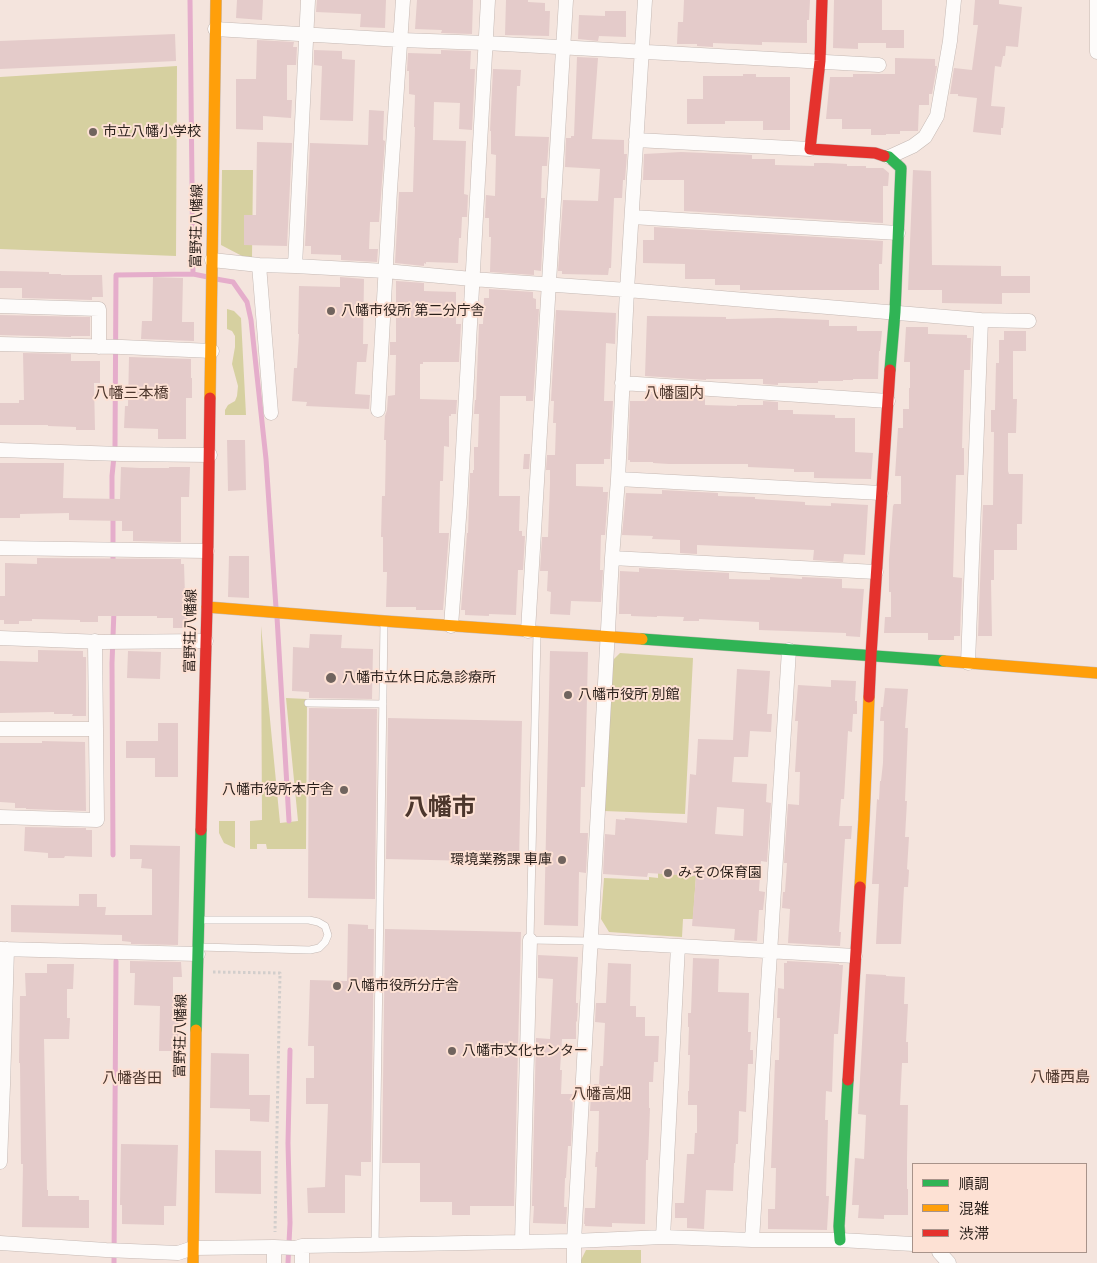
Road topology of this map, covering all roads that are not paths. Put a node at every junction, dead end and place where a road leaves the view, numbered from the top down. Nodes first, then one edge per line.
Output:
1 (216, 0) edge
2 (308, 0) edge
3 (403, 0) edge
4 (488, 0) edge
5 (566, 0) edge
6 (645, 0) edge
7 (822, 0) edge
8 (954, 0) edge
9 (1097, 0) edge
10 (215, 29) junction
11 (306, 35) junction
12 (401, 40) junction
13 (486, 43) junction
14 (563, 47) junction
15 (643, 51) junction
16 (1097, 52) edge
17 (820, 61) junction
18 (879, 65) dead end
19 (636, 140) junction
20 (810, 149) junction
21 (889, 157) junction
22 (632, 217) junction
23 (898, 233) junction
24 (212, 260) junction
25 (259, 266) junction
26 (295, 266) junction
27 (385, 271) junction
28 (472, 279) junction
29 (550, 285) junction
30 (627, 290) junction
31 (0, 306) edge
32 (895, 312) junction
33 (981, 320) junction
34 (1029, 321) dead end
35 (0, 344) edge
36 (102, 347) junction
37 (212, 350) junction
38 (622, 383) junction
39 (888, 402) junction
40 (378, 410) dead end
41 (271, 413) dead end
42 (0, 450) edge
43 (210, 455) junction
44 (618, 479) junction
45 (881, 493) junction
46 (0, 548) edge
47 (207, 551) junction
48 (612, 558) junction
49 (876, 572) junction
50 (207, 607) junction
51 (384, 622) junction
52 (451, 626) junction
53 (533, 631) junction
54 (608, 636) junction
55 (0, 638) edge
56 (206, 641) junction
57 (99, 642) junction
58 (789, 650) junction
59 (871, 655) junction
60 (968, 663) junction
61 (1097, 673) edge
62 (308, 703) dead end
63 (383, 704) junction
64 (0, 729) edge
65 (96, 729) junction
66 (0, 817) edge
67 (199, 920) junction
68 (530, 940) junction
69 (590, 941) junction
70 (678, 946) junction
71 (3, 949) edge
72 (198, 951) junction
73 (771, 951) junction
74 (855, 956) junction
75 (2, 1084) edge
76 (0, 1162) edge
77 (663, 1237) junction
78 (752, 1240) junction
79 (840, 1240) junction
80 (574, 1241) junction
81 (522, 1242) junction
82 (0, 1243) edge
83 (912, 1244) edge
84 (375, 1245) junction
85 (277, 1247) junction
86 (299, 1247) junction
87 (193, 1248) junction
88 (940, 1253) edge
89 (193, 1263) edge
90 (274, 1263) edge
91 (302, 1263) edge
92 (574, 1263) edge
93 (949, 1263) edge

1 - 10 street, 富野荘八幡線
2 - 11 street
3 - 12 street
4 - 13 street
5 - 14 street
6 - 15 street
7 - 17 street
8 - 21 street
9 - 16 street
10 - 11 street
10 - 24 street, 富野荘八幡線
11 - 12 street
11 - 26 street
12 - 13 street
12 - 27 street
13 - 14 street
13 - 28 street
14 - 15 street
14 - 29 street
15 - 17 street
15 - 19 street
17 - 18 street
17 - 20 street
19 - 20 street
19 - 22 street
20 - 21 street
21 - 23 street
22 - 23 street
22 - 30 street
23 - 32 street
24 - 25 street
24 - 37 street, 富野荘八幡線
25 - 26 street
25 - 41 street
26 - 27 street
27 - 28 street
27 - 40 street
28 - 29 street
28 - 52 street
29 - 30 street
29 - 53 street
30 - 32 street
30 - 38 street
31 - 36 street
32 - 33 street
32 - 39 street
33 - 34 street
33 - 60 street
35 - 36 street
36 - 37 street
37 - 43 street, 富野荘八幡線
38 - 39 street
38 - 44 street
39 - 45 street
42 - 43 street
43 - 47 street, 富野荘八幡線
44 - 45 street
44 - 48 street
45 - 49 street
46 - 47 street
47 - 50 street, 富野荘八幡線
48 - 49 street
48 - 54 street
49 - 59 street
50 - 51 street
50 - 56 street, 富野荘八幡線
51 - 52 street
51 - 63 lane
52 - 53 street
53 - 54 street
53 - 68 lane
54 - 58 street
54 - 69 street
55 - 57 street
56 - 57 street
56 - 67 street, 富野荘八幡線
57 - 65 street
58 - 59 street
58 - 73 street
59 - 60 street
59 - 74 street
60 - 61 street
62 - 63 lane
63 - 84 lane
64 - 65 street
65 - 66 street
67 - 72 street, 富野荘八幡線
67 - 72 lane
68 - 69 lane
68 - 81 street
69 - 70 street
69 - 80 street
70 - 73 street
70 - 77 street
71 - 72 street
71 - 75 street
72 - 87 street, 富野荘八幡線
73 - 74 street
73 - 78 street
74 - 79 street
75 - 76 street
77 - 78 street
77 - 80 street
78 - 79 street
79 - 83 street
80 - 81 street
80 - 92 street
81 - 84 street
82 - 87 street
84 - 86 street
85 - 86 street
85 - 87 street
85 - 90 street
86 - 91 street
87 - 89 street, 富野荘八幡線
88 - 93 street

